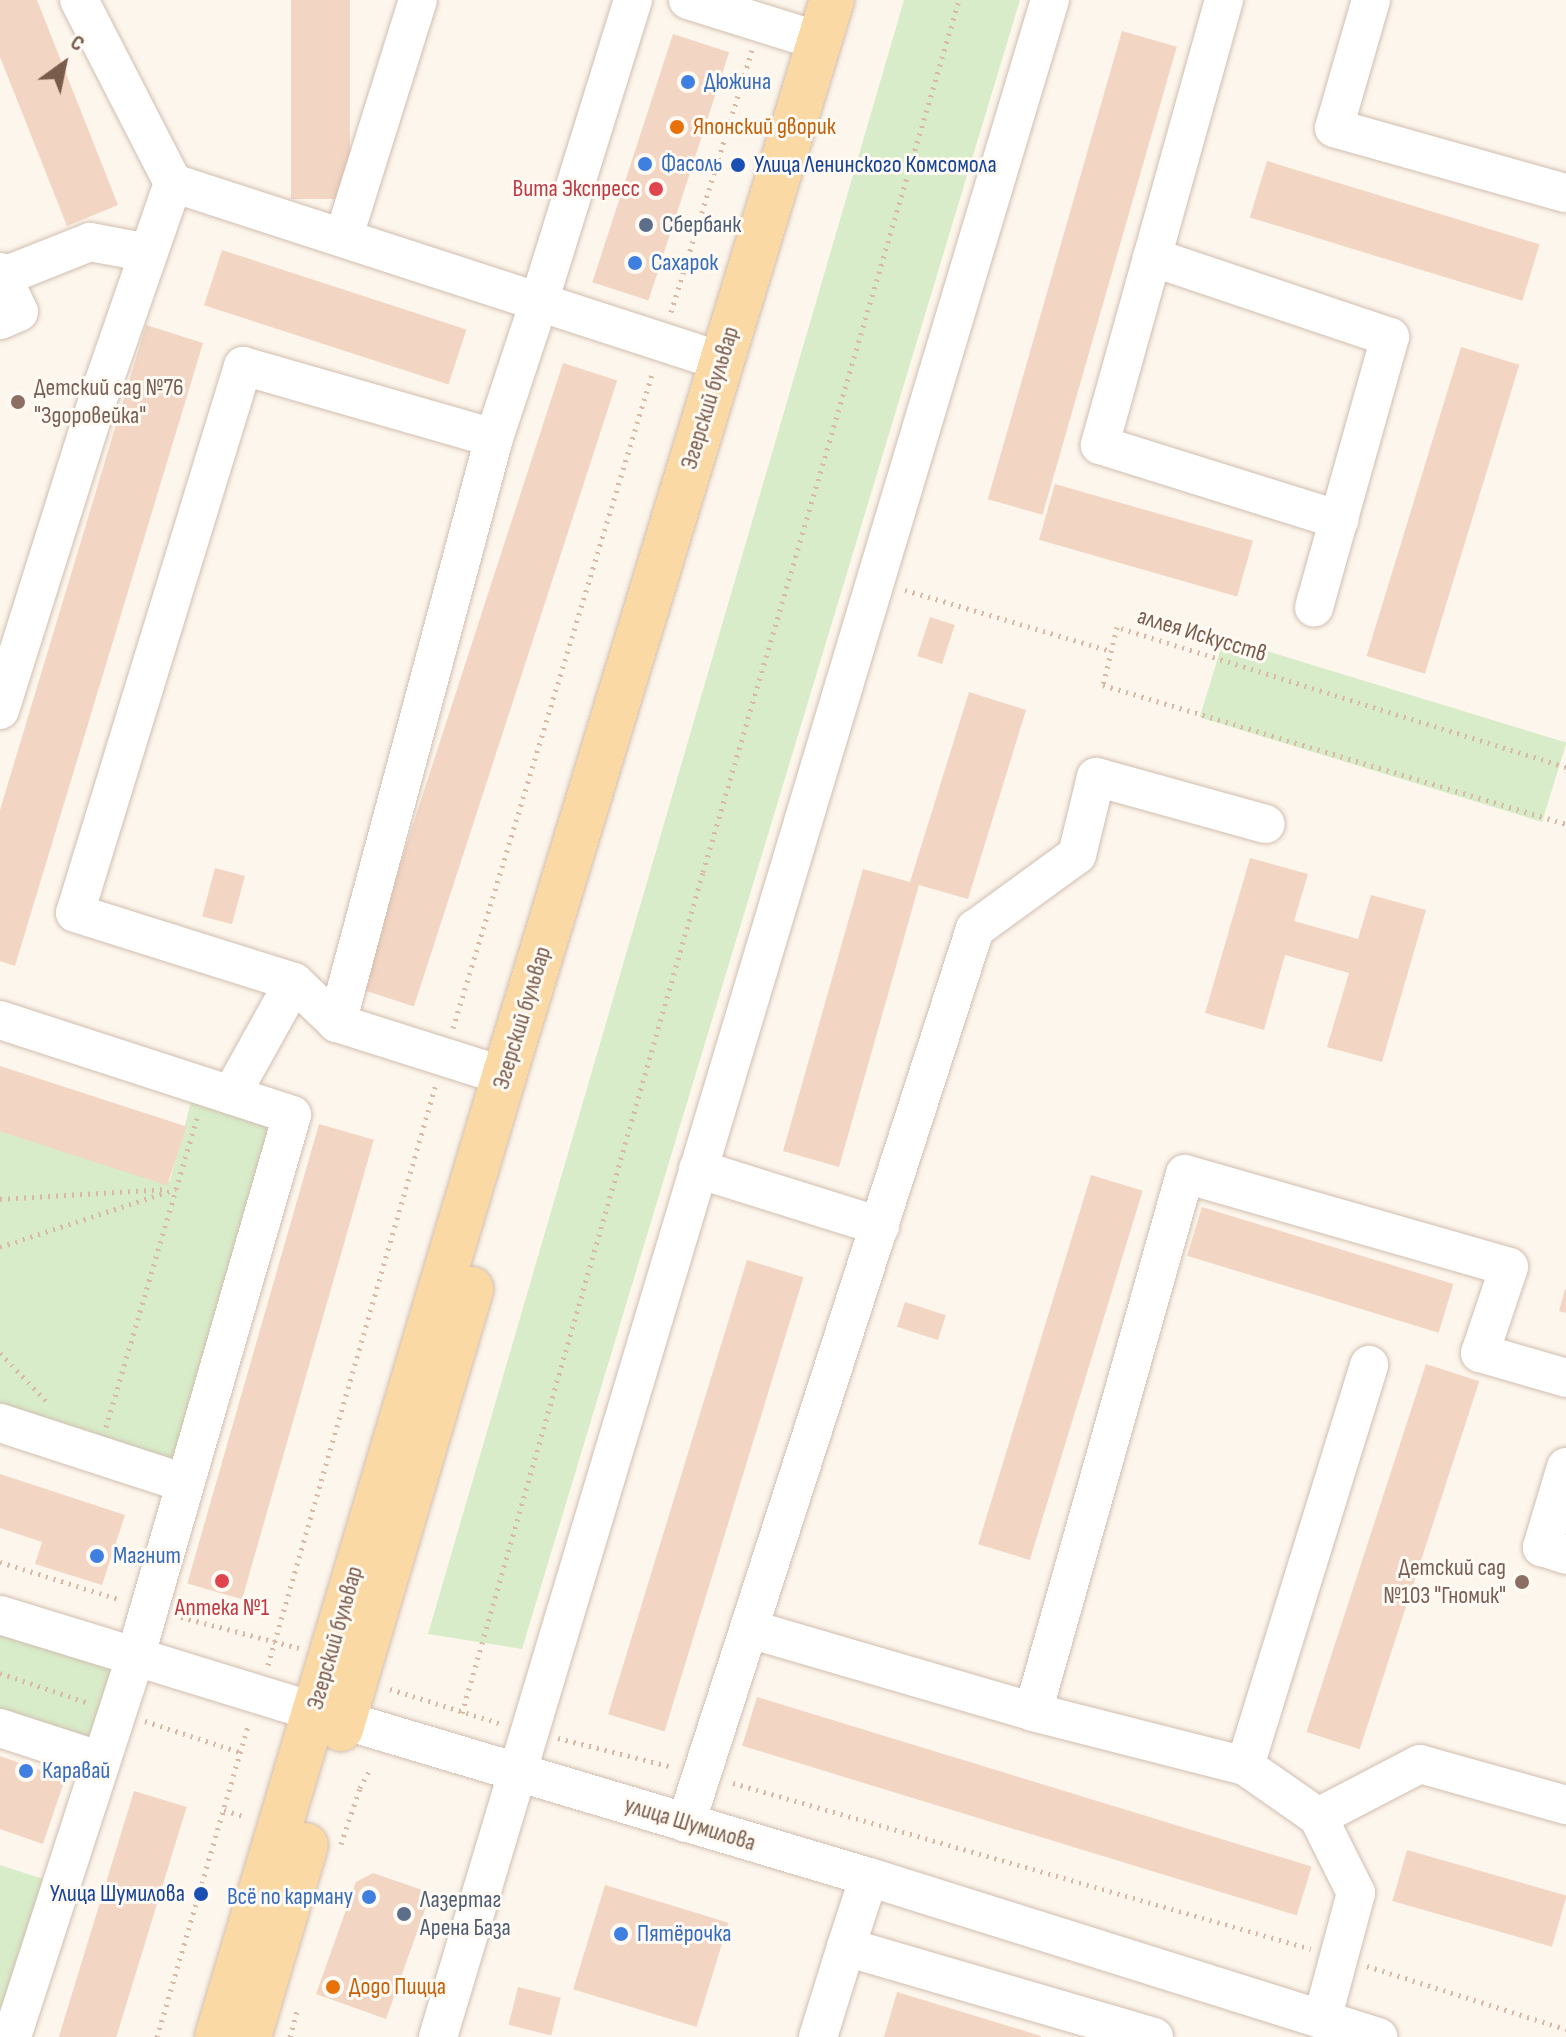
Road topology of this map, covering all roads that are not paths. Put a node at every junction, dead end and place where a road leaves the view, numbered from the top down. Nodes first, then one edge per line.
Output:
1 (79, 0) edge
2 (418, 0) edge
3 (633, 0) edge
4 (688, 0) edge
5 (860, 0) edge
6 (1050, 0) edge
7 (1223, 0) edge
8 (1371, 0) edge
9 (826, 20) edge
10 (173, 183) junction
11 (1566, 193) edge
12 (344, 236) junction
13 (148, 253) junction
14 (1152, 257) junction
15 (1, 274) edge
16 (539, 302) junction
17 (0, 320) edge
18 (734, 364) junction
19 (494, 438) junction
20 (1340, 520) junction
21 (1314, 608) dead end
22 (0, 710) edge
23 (1266, 824) dead end
24 (294, 982) junction
25 (0, 1020) edge
26 (337, 1023) junction
27 (518, 1080) junction
28 (218, 1090) junction
29 (698, 1169) junction
30 (880, 1226) junction
31 (1369, 1365) dead end
32 (1566, 1378) edge
33 (0, 1423) edge
34 (1566, 1467) edge
35 (185, 1483) junction
36 (1566, 1555) edge
37 (0, 1615) edge
38 (750, 1629) junction
39 (135, 1658) junction
40 (1033, 1712) junction
41 (329, 1716) junction
42 (0, 1728) edge
43 (101, 1761) junction
44 (1245, 1766) junction
45 (517, 1773) junction
46 (1566, 1805) edge
47 (1318, 1817) junction
48 (686, 1823) junction
49 (869, 1877) junction
50 (846, 1947) junction
51 (1322, 2020) junction
52 (12, 2037) edge
53 (217, 2037) edge
54 (249, 2037) edge
55 (438, 2037) edge
56 (818, 2037) edge
57 (1154, 2037) edge
58 (1378, 2037) edge

1 - 10 street
2 - 12 street
3 - 16 street
4 - 9 street
5 - 18 main road, Эгерский бульвар
6 - 29 street
7 - 14 street
8 - 11 street
9 - 18 main road, Эгерский бульвар
10 - 12 street
10 - 13 street
12 - 16 street
13 - 15 street
13 - 22 street
14 - 20 street
14 - 20 street
15 - 17 street
16 - 18 street
16 - 19 street
18 - 27 main road, Эгерский бульвар
19 - 24 street
19 - 26 street
20 - 21 street
23 - 30 street
24 - 26 street
24 - 28 street
25 - 28 street
26 - 27 street
27 - 41 main road, Эгерский бульвар
28 - 35 street
29 - 30 street
29 - 45 street
30 - 38 street
31 - 44 street
32 - 40 street
33 - 35 street
34 - 36 street
35 - 39 street
37 - 39 street, улица Шумилова
38 - 40 street
38 - 48 street
39 - 41 street, улица Шумилова
39 - 43 street
40 - 44 street
41 - 45 street, улица Шумилова
41 - 53 main road, Эгерский бульвар
41 - 54 main road, Эгерский бульвар
42 - 43 street
43 - 52 street
44 - 47 street
45 - 48 street, улица Шумилова
45 - 55 street
46 - 47 street
47 - 51 street
48 - 49 street, улица Шумилова
49 - 50 street
49 - 51 street, улица Шумилова
50 - 56 street
50 - 57 street
51 - 58 street, улица Шумилова

